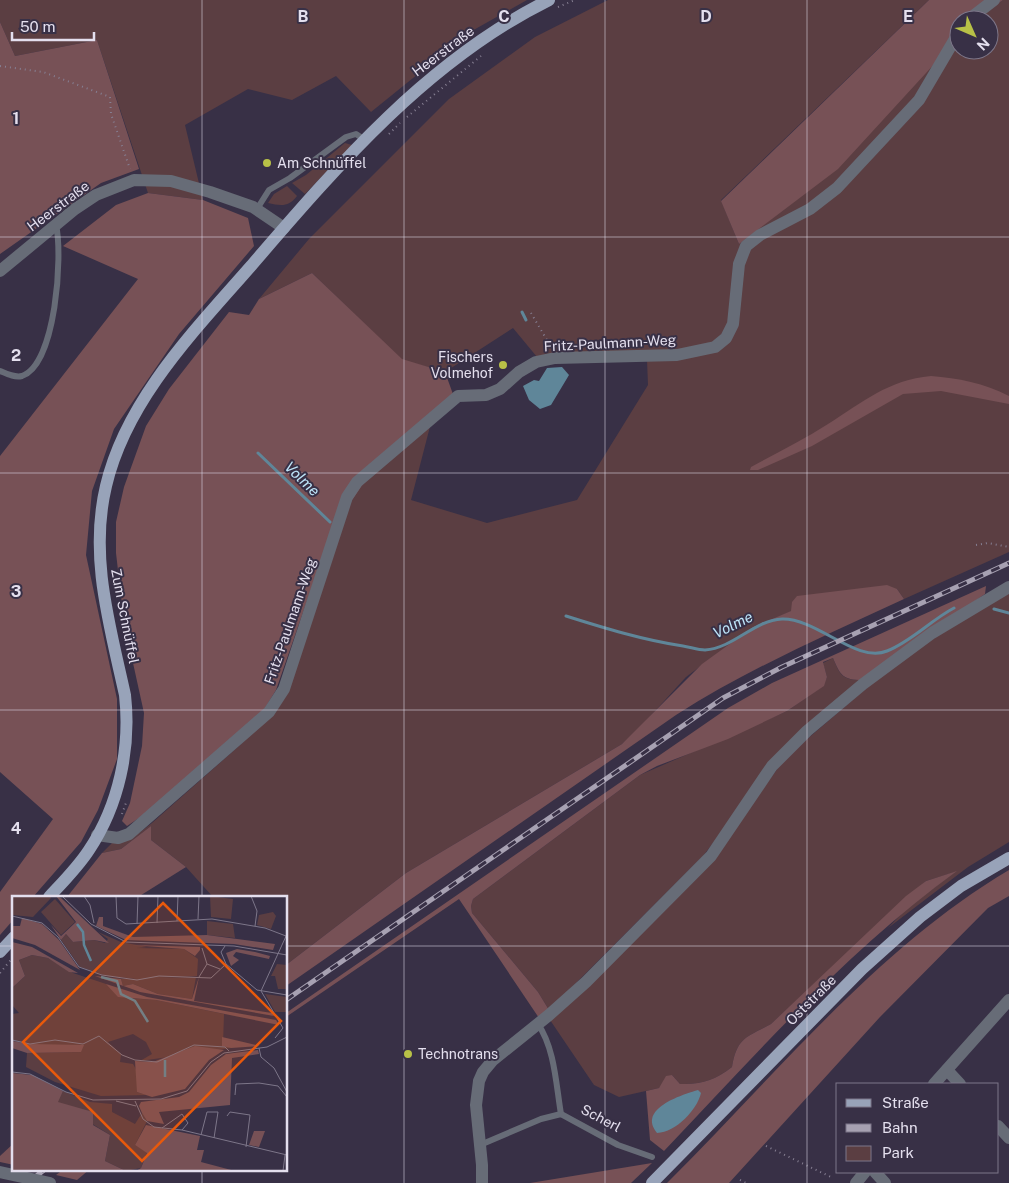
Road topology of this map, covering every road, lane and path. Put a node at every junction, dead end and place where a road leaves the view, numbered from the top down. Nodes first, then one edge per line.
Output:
1 (575, 0) edge
2 (994, 0) edge
3 (553, 4) edge
4 (981, 10) edge
5 (949, 49) edge
6 (488, 51) dead end
7 (0, 66) edge
8 (365, 140) junction
9 (383, 140) dead end
10 (134, 180) junction
11 (257, 209) junction
12 (56, 226) junction
13 (284, 228) junction
14 (0, 271) edge
15 (531, 313) dead end
16 (555, 358) junction
17 (0, 371) edge
18 (976, 544) dead end
19 (1009, 547) edge
20 (1009, 587) edge
21 (118, 599) dead end
22 (124, 634) dead end
23 (129, 792) dead end
24 (121, 815) dead end
25 (97, 835) junction
26 (1009, 858) edge
27 (50, 896) edge
28 (12, 938) edge
29 (0, 952) edge
30 (12, 958) edge
31 (0, 972) edge
32 (1009, 1000) edge
33 (538, 1024) junction
34 (947, 1070) junction
35 (935, 1083) edge
36 (959, 1083) edge
37 (560, 1114) junction
38 (999, 1127) edge
39 (1009, 1138) edge
40 (480, 1145) junction
41 (766, 1146) dead end
42 (652, 1157) dead end
43 (0, 1172) edge
44 (864, 1173) edge
45 (876, 1173) edge
46 (832, 1178) dead end
47 (740, 1180) dead end
48 (653, 1181) edge
49 (50, 1183) edge
50 (482, 1183) edge
51 (746, 1183) edge
52 (856, 1183) edge
53 (885, 1183) edge

1 - 3 path
2 - 4 street
3 - 8 main road, Heerstraße
5 - 16 street, Fritz-Paulmann-Weg
6 - 9 path
7 - 10 path
8 - 11 lane
8 - 13 main road, Heerstraße
10 - 11 street, Heerstraße
10 - 12 street, Heerstraße
11 - 13 street, Heerstraße
12 - 14 street, Heerstraße
12 - 17 lane
13 - 25 main road, Zum Schnüffel
15 - 16 path
16 - 25 street, Fritz-Paulmann-Weg
18 - 19 path
20 - 33 street
21 - 22 path
23 - 24 path
25 - 27 main road, Zum Schnüffel
26 - 48 main road, Oststraße
28 - 29 main road
30 - 31 path
32 - 34 street
33 - 37 lane
33 - 40 street
34 - 35 street
34 - 36 street
37 - 40 lane, Scherl
37 - 42 lane, Scherl
38 - 39 street
40 - 50 street
41 - 46 path
43 - 49 street, bridge
44 - 52 street
45 - 53 street
47 - 51 path

